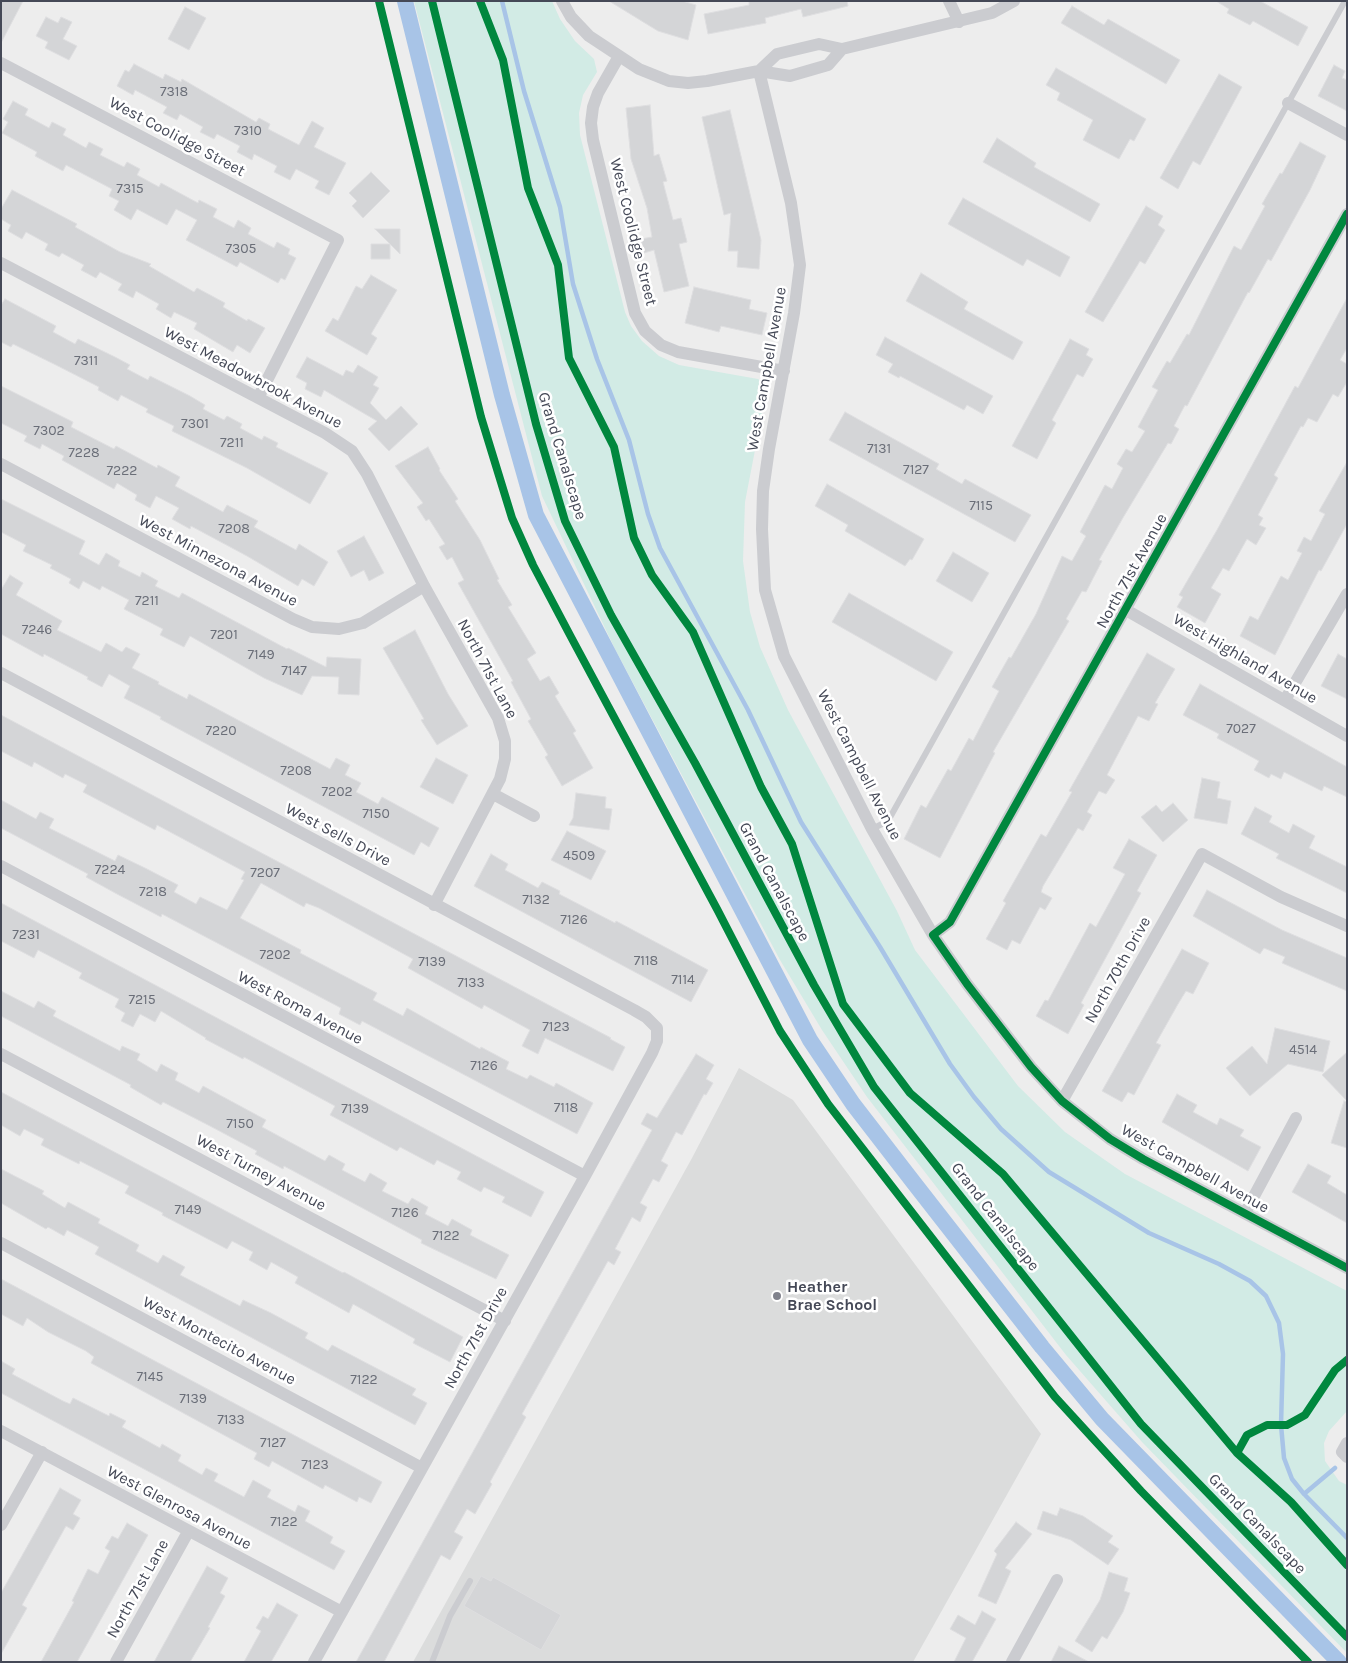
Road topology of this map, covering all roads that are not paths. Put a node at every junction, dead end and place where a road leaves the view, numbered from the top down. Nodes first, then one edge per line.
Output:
1 (379, 1) edge
2 (562, 1) edge
3 (949, 1) edge
4 (1014, 1) edge
5 (1345, 1) edge
6 (960, 22) junction
7 (842, 49) junction
8 (618, 58) junction
9 (2, 66) edge
10 (759, 71) junction
11 (1288, 103) junction
12 (1347, 135) edge
13 (1347, 214) edge
14 (1, 263) edge
15 (784, 371) junction
16 (258, 398) junction
17 (1, 464) edge
18 (424, 586) junction
19 (1347, 594) edge
20 (1126, 610) junction
21 (1, 673) edge
22 (1285, 700) junction
23 (1347, 736) edge
24 (492, 794) junction
25 (534, 816) dead end
26 (872, 829) junction
27 (1, 866) edge
28 (434, 905) junction
29 (1347, 926) edge
30 (933, 935) junction
31 (657, 1028) joint
32 (1, 1054) edge
33 (1062, 1101) junction
34 (1296, 1118) dead end
35 (585, 1176) junction
36 (1245, 1213) junction
37 (1, 1243) edge
38 (1347, 1268) edge
39 (505, 1321) junction
40 (1, 1431) edge
41 (42, 1452) junction
42 (422, 1468) junction
43 (1, 1525) edge
44 (188, 1532) junction
45 (1057, 1580) dead end
46 (470, 1581) dead end
47 (342, 1612) junction
48 (116, 1662) edge
49 (314, 1662) edge
50 (432, 1662) edge
51 (1012, 1662) edge
52 (1308, 1662) edge

1 - 52 lane
2 - 8 street
3 - 6 street
4 - 6 street
5 - 11 lane
6 - 7 street
7 - 10 street
7 - 10 street
8 - 10 street
8 - 15 street, West Coolidge Street
9 - 16 street, West Coolidge Street
10 - 15 street, West Campbell Avenue
11 - 12 street
11 - 26 lane
13 - 20 street, North 71st Avenue
14 - 16 street, West Meadowbrook Avenue
15 - 26 street, West Campbell Avenue
16 - 18 street, West Meadowbrook Avenue
17 - 18 street, West Minnezona Avenue
18 - 24 street, North 71st Lane
19 - 22 street
20 - 22 street, West Highland Avenue
20 - 30 street, North 71st Avenue
21 - 28 street, West Sells Drive
22 - 23 street, West Highland Avenue
24 - 25 street
24 - 28 street, North 71st Lane
26 - 30 street, West Campbell Avenue
27 - 35 street, West Roma Avenue
28 - 31 street, West Sells Drive
29 - 33 street, North 70th Drive
30 - 33 street, West Campbell Avenue
31 - 35 street, North 71st Drive
32 - 39 street, West Turney Avenue
33 - 36 street, West Campbell Avenue
34 - 36 street
35 - 39 street, North 71st Drive
36 - 38 street, West Campbell Avenue
37 - 42 street, West Montecito Avenue
39 - 42 street, North 71st Drive
40 - 41 street, West Glenrosa Avenue
41 - 43 street
41 - 44 street, West Glenrosa Avenue
42 - 47 street, North 71st Drive
44 - 47 street, West Glenrosa Avenue
44 - 48 street, North 71st Lane
45 - 51 street
46 - 50 lane
47 - 49 street, North 71st Drive

